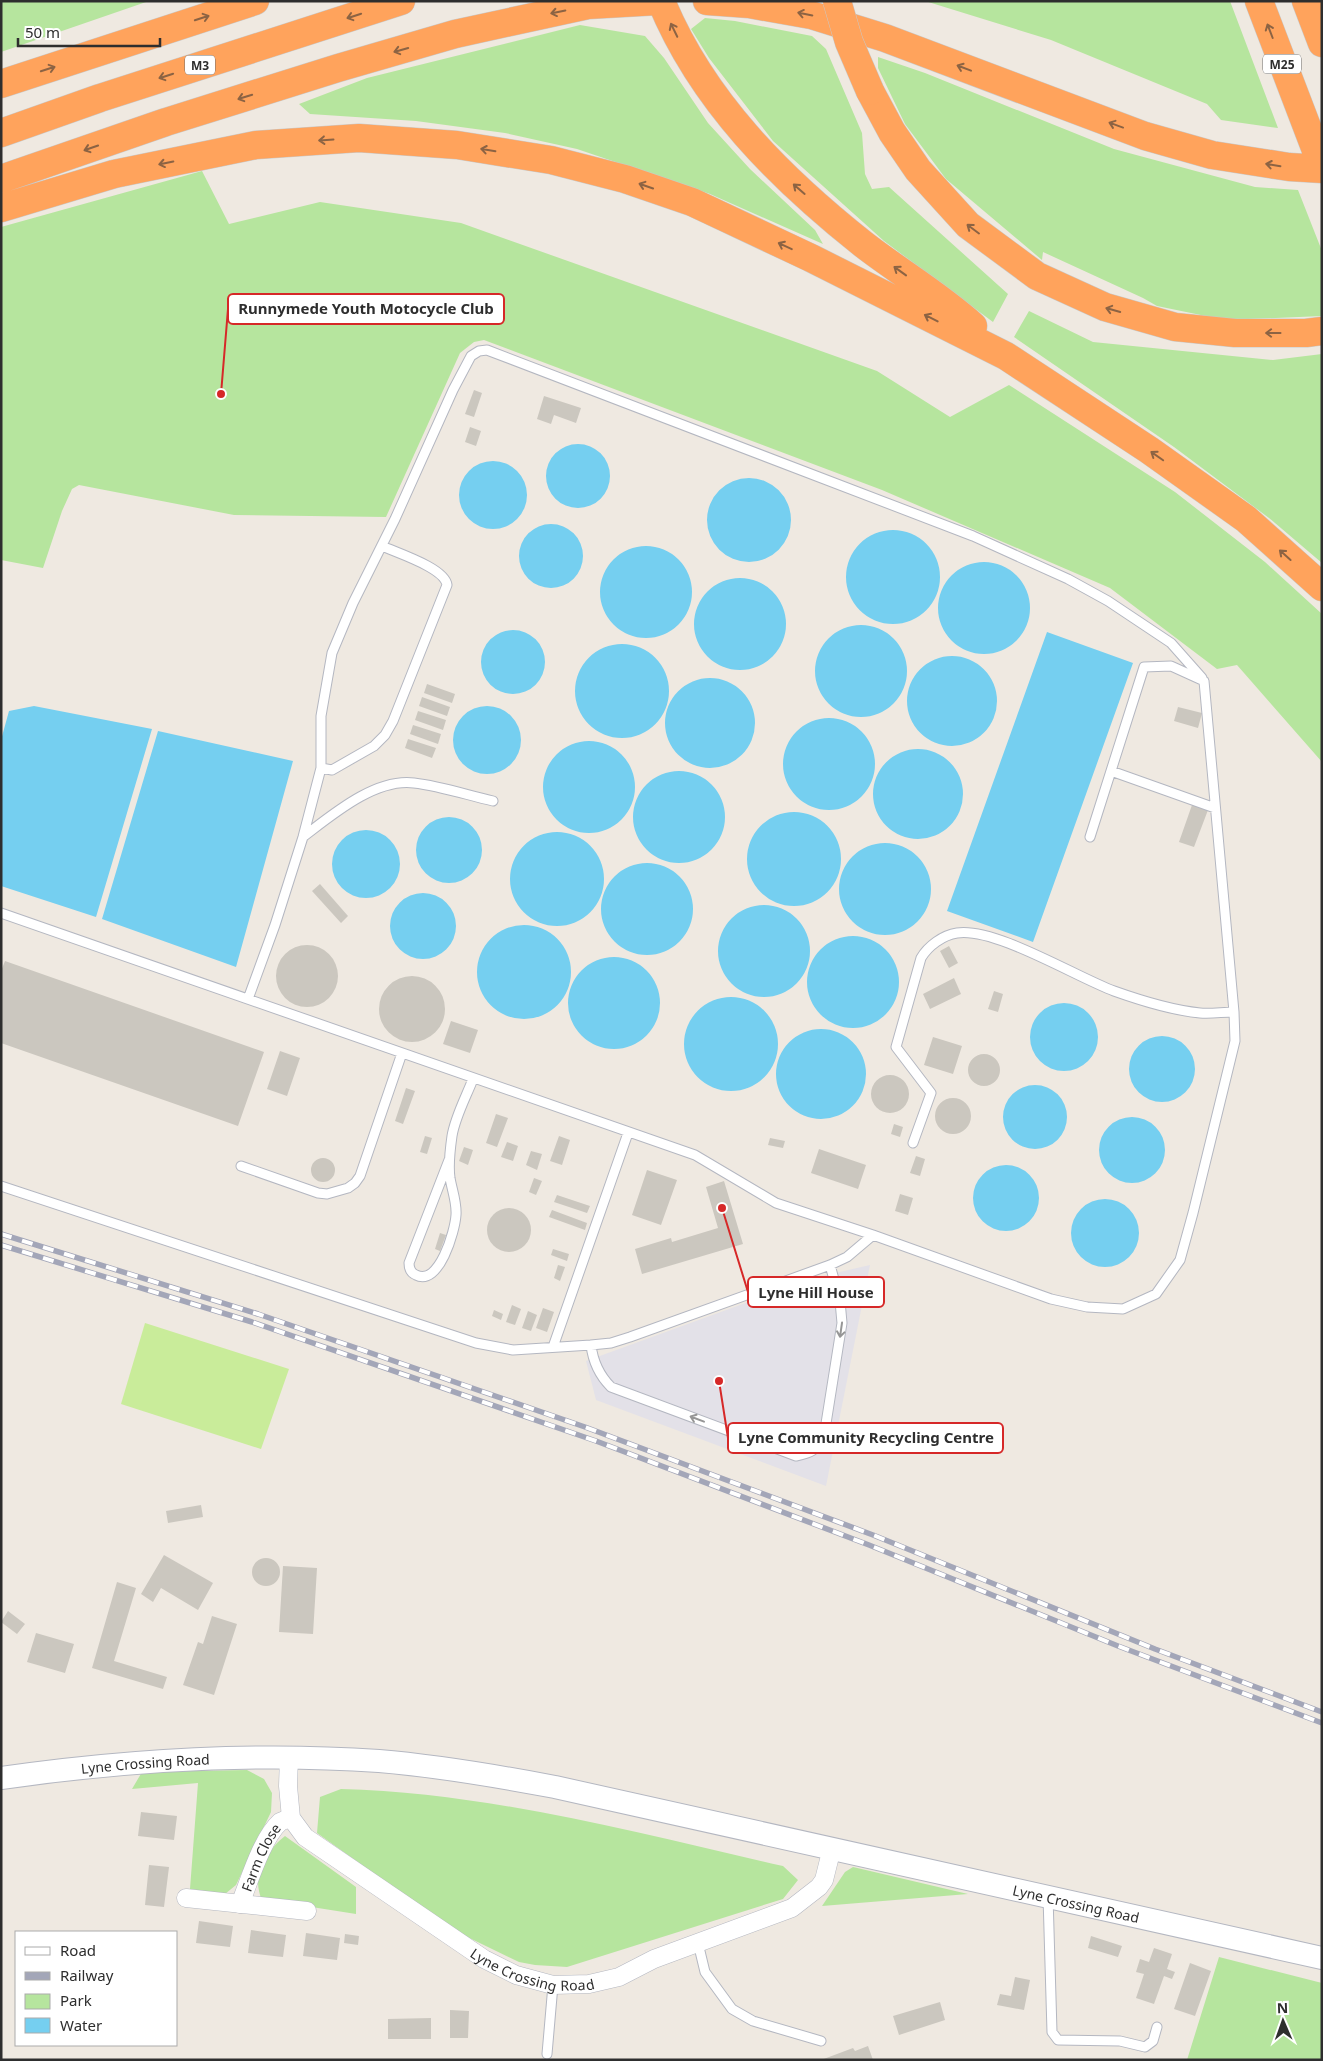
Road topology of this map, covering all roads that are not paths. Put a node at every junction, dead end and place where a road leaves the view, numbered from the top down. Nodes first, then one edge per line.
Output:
1 (255, 1) edge
2 (401, 1) edge
3 (660, 1) edge
4 (707, 1) edge
5 (837, 1) edge
6 (1259, 1) edge
7 (1306, 1) edge
8 (1322, 43) edge
9 (1, 84) edge
10 (1, 133) edge
11 (1322, 168) edge
12 (1, 179) edge
13 (1, 208) edge
14 (1322, 331) edge
15 (1006, 356) junction
16 (382, 546) junction
17 (1322, 587) edge
18 (1204, 681) junction
19 (321, 768) junction
20 (1111, 771) junction
21 (493, 801) dead end
22 (1215, 808) junction
23 (303, 837) junction
24 (1090, 838) dead end
25 (1, 913) edge
26 (248, 999) junction
27 (1234, 1012) junction
28 (402, 1053) junction
29 (474, 1079) junction
30 (628, 1133) junction
31 (913, 1143) dead end
32 (449, 1160) junction
33 (241, 1166) dead end
34 (1, 1186) edge
35 (873, 1234) junction
36 (830, 1265) junction
37 (591, 1345) junction
38 (552, 1347) junction
39 (289, 1758) junction
40 (1, 1778) edge
41 (291, 1818) junction
42 (832, 1848) junction
43 (1048, 1896) junction
44 (186, 1898) dead end
45 (240, 1904) junction
46 (307, 1911) dead end
47 (698, 1942) junction
48 (1322, 1958) edge
49 (553, 1985) junction
50 (1157, 2027) dead end
51 (821, 2041) dead end
52 (546, 2054) dead end

9 -> 1 highway
2 -> 10 highway, M3
3 -> 12 highway
15 -> 3 highway
11 -> 4 highway
14 -> 5 highway, bridge
11 -> 6 highway, M25
7 - 8 highway
15 -> 13 highway
17 -> 15 highway
16 - 18 lane
16 - 19 lane
16 - 19 lane
18 - 20 lane
18 - 22 lane
19 - 23 lane
20 - 22 lane
20 - 24 lane
21 - 23 lane
22 - 27 lane
23 - 26 lane
25 - 26 lane
26 - 28 lane
27 - 31 lane
27 - 35 lane
28 - 29 lane
28 - 33 lane
29 - 30 lane
29 - 32 lane
30 - 35 lane
30 - 38 lane
32 - 32 lane
34 - 38 lane
35 - 36 lane
36 - 37 lane
36 -> 37 lane
37 - 38 lane
39 - 40 street, Lyne Crossing Road
39 - 41 street
39 - 42 street, Lyne Crossing Road
41 - 45 street, Farm Close
41 - 49 street, Lyne Crossing Road
42 - 43 street, Lyne Crossing Road
42 - 47 street, Lyne Crossing Road
43 - 48 street, Lyne Crossing Road
43 - 50 lane
44 - 45 street, Farm Close
45 - 46 street, Farm Close
47 - 49 street, Lyne Crossing Road
47 - 51 lane
49 - 52 lane

